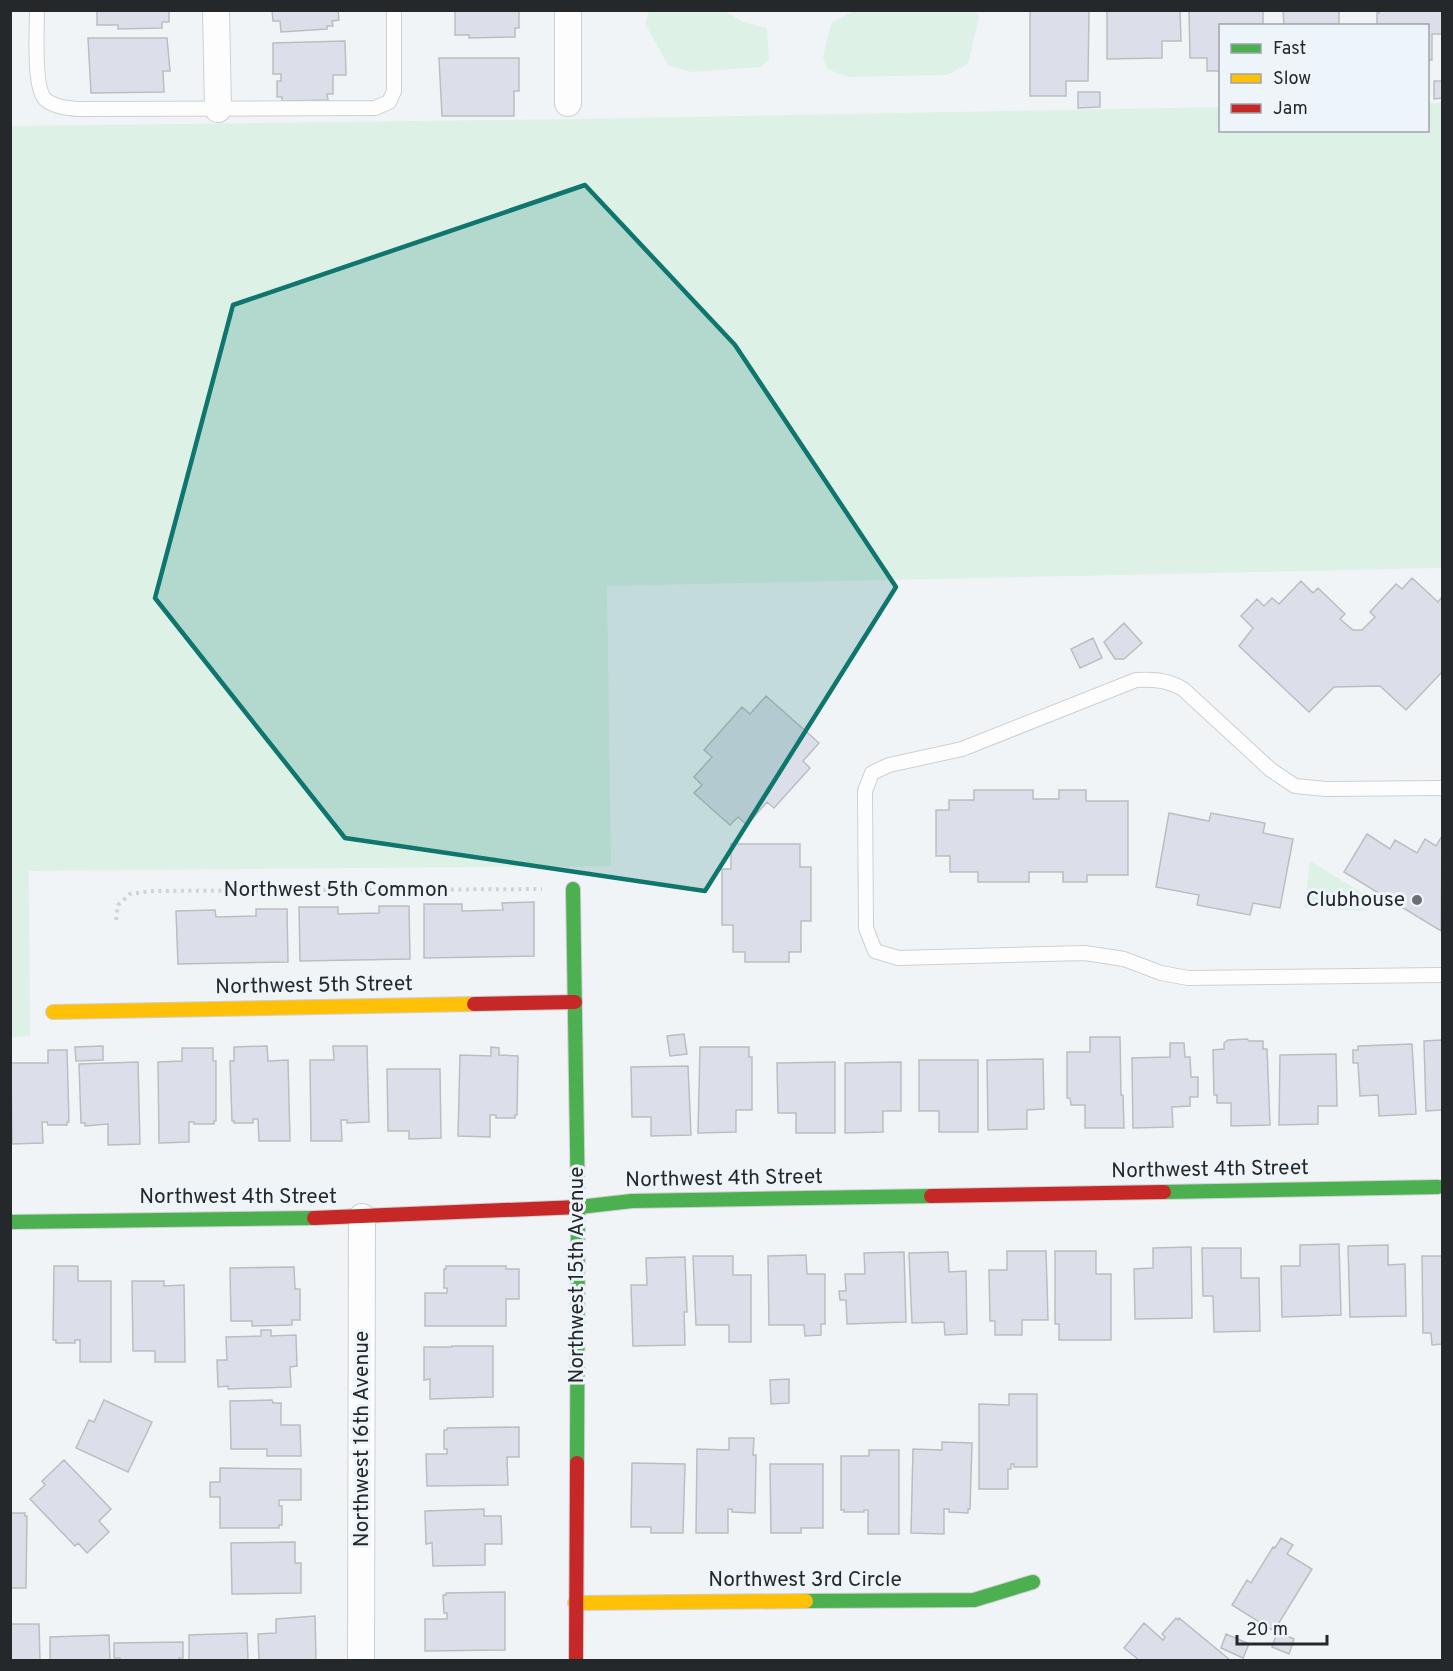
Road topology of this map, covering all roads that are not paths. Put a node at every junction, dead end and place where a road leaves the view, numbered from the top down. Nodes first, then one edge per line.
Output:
1 (37, 10) edge
2 (216, 10) edge
3 (393, 10) edge
4 (568, 10) edge
5 (568, 103) dead end
6 (218, 109) junction
7 (1443, 788) edge
8 (573, 889) road end
9 (1443, 975) edge
10 (575, 1002) junction
11 (53, 1012) dead end
12 (1438, 1187) dead end
13 (578, 1207) junction
14 (362, 1217) junction
15 (10, 1222) edge
16 (1033, 1582) dead end
17 (575, 1603) junction
18 (361, 1660) edge
19 (576, 1660) edge

1 - 6 lane
2 - 6 street
3 - 6 lane
4 - 5 street
7 - 9 lane
8 - 10 street, Northwest 15th Avenue
10 - 11 street, Northwest 5th Street
10 - 13 street, Northwest 15th Avenue
12 - 13 street, Northwest 4th Street
13 - 14 street, Northwest 4th Street
13 - 17 street, Northwest 15th Avenue
14 - 15 street, Northwest 4th Street
14 - 18 street, Northwest 16th Avenue
16 - 17 street, Northwest 3rd Circle
17 - 19 street, Northwest 15th Avenue

